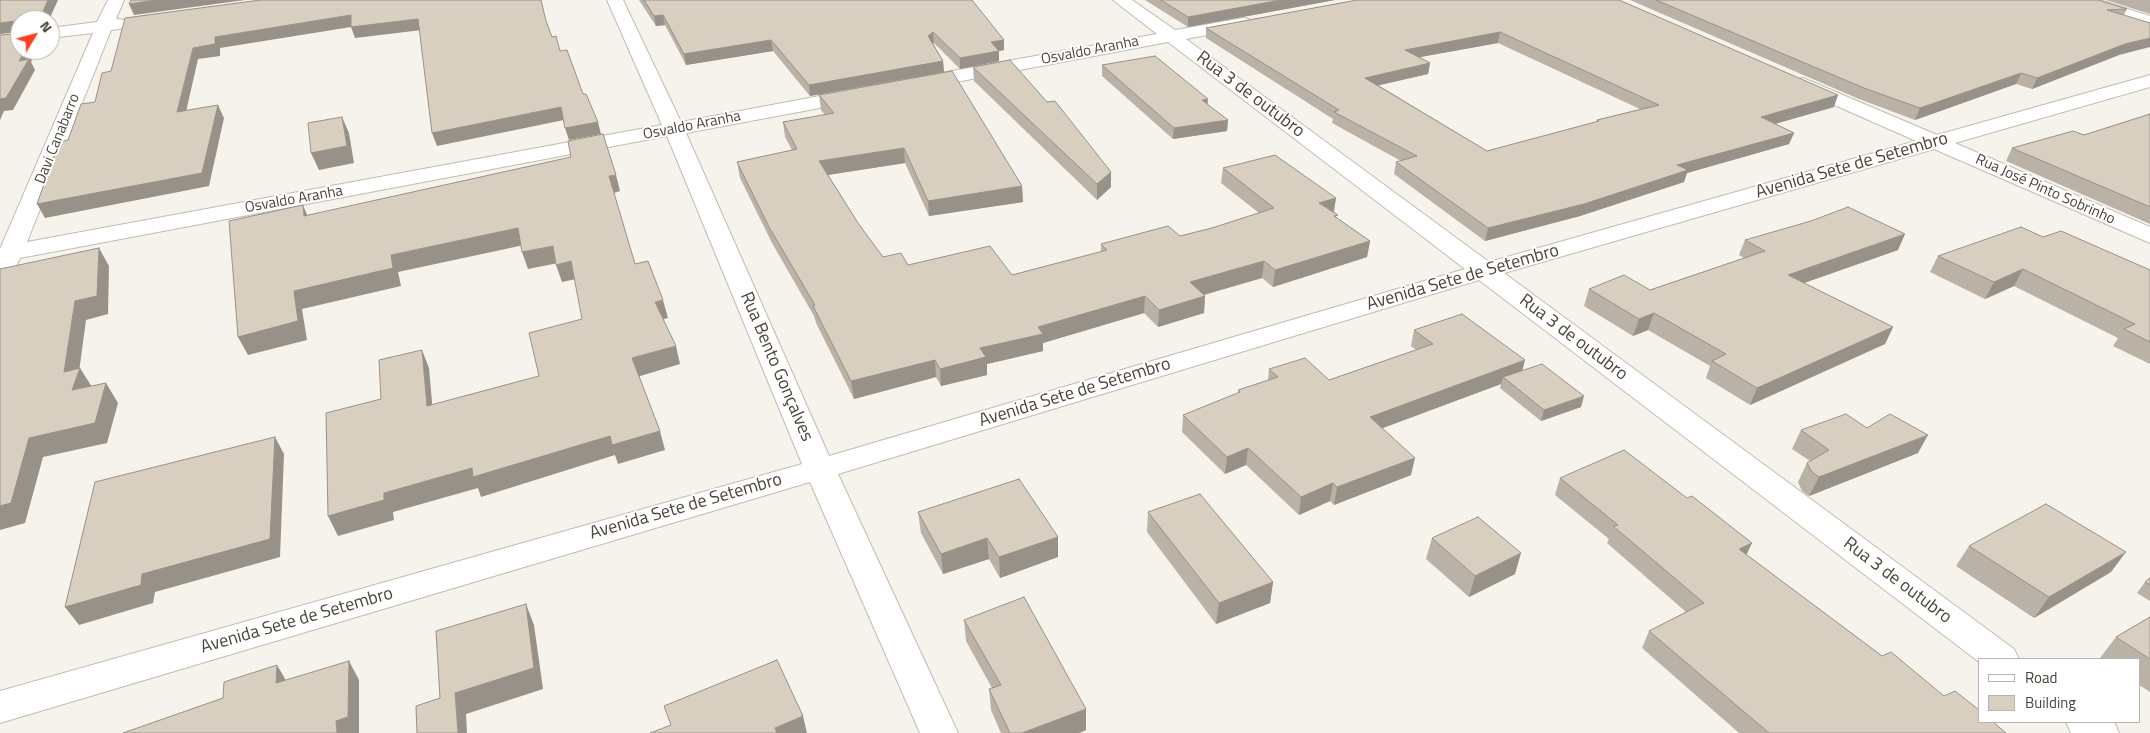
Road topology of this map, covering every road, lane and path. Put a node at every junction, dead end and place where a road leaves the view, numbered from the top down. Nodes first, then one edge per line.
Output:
1 (116, 0) edge
2 (615, 0) edge
3 (1121, 0) edge
4 (2083, 0) edge
5 (2114, 0) edge
6 (2150, 11) edge
7 (1257, 20) edge
8 (2150, 21) edge
9 (132, 22) edge
10 (104, 26) junction
11 (60, 32) edge
12 (1172, 36) junction
13 (1782, 75) edge
14 (2150, 81) edge
15 (674, 130) junction
16 (1935, 142) junction
17 (2150, 236) edge
18 (13, 252) junction
19 (1484, 272) junction
20 (0, 278) edge
21 (820, 469) junction
22 (2001, 658) edge
23 (0, 707) edge
24 (2086, 723) edge
25 (939, 733) edge
26 (2100, 733) edge

1 - 10 street, Davi Canabarro
2 - 15 street, Rua Bento Gonçalves
3 - 12 street, Rua 3 de outubro
4 - 8 street
5 - 6 street
7 - 12 street, Osvaldo Aranha
9 - 10 street
10 - 11 street
10 - 18 street, Davi Canabarro
12 - 15 street, Osvaldo Aranha
12 - 19 street, Rua 3 de outubro
13 - 16 street, Rua José Pinto Sobrinho
14 - 16 street, Avenida Sete de Setembro
15 - 18 street, Osvaldo Aranha
15 - 21 street, Rua Bento Gonçalves
16 - 17 street, Rua José Pinto Sobrinho
16 - 19 street, Avenida Sete de Setembro
18 - 20 street, Davi Canabarro
19 - 21 street, Avenida Sete de Setembro
19 - 22 street, Rua 3 de outubro
21 - 23 street, Avenida Sete de Setembro
21 - 25 street, Rua Bento Gonçalves
24 - 26 street

